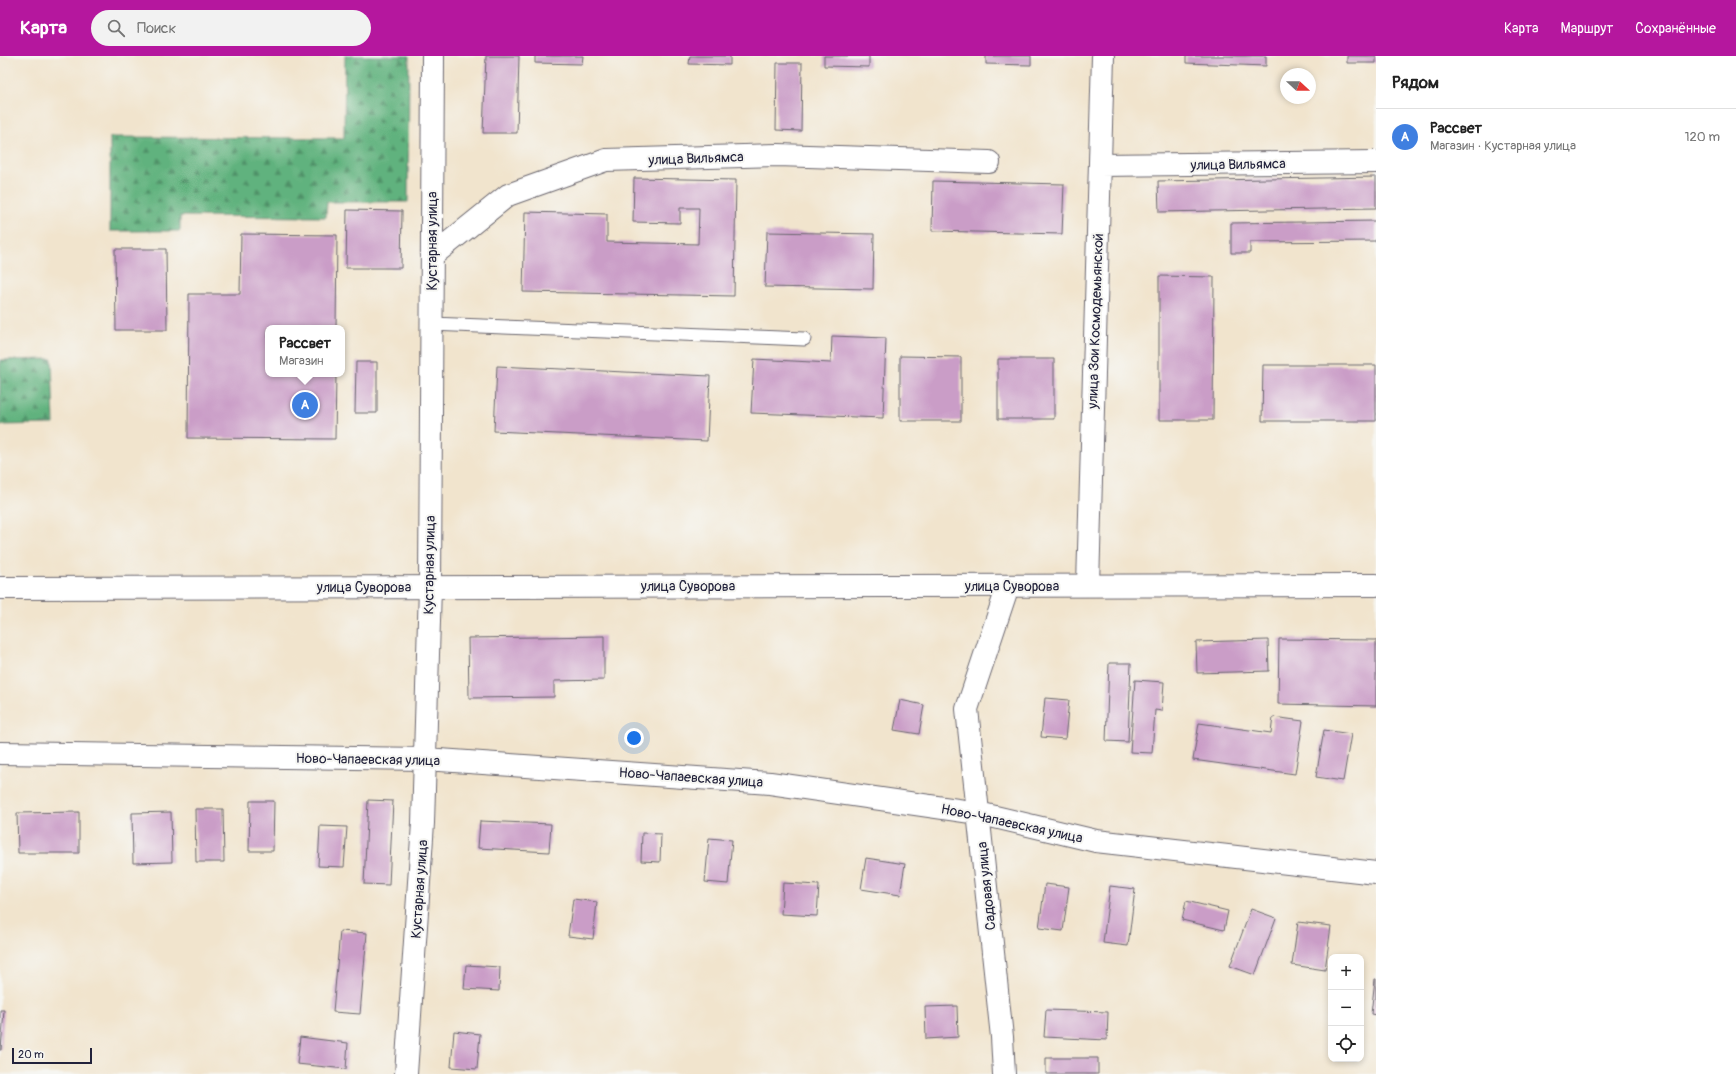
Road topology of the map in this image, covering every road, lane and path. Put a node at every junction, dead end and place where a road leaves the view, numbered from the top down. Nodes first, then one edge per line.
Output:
1 (433, 56) edge
2 (1103, 56) edge
3 (989, 162) dead end
4 (1376, 162) edge
5 (1100, 165) junction
6 (432, 256) junction
7 (431, 324) junction
8 (804, 339) dead end
9 (1376, 584) edge
10 (1088, 585) junction
11 (1008, 586) junction
12 (430, 587) junction
13 (0, 588) edge
14 (0, 753) edge
15 (425, 759) junction
16 (978, 813) junction
17 (1376, 873) edge
18 (406, 1074) edge
19 (1004, 1074) edge

1 - 6 street, Кустарная улица
2 - 5 street, улица Зои Космодемьянской
3 - 6 street, улица Вильямса
4 - 5 street, улица Вильямса
5 - 10 street, улица Зои Космодемьянской
6 - 7 street, Кустарная улица
7 - 8 lane
7 - 12 street, Кустарная улица
9 - 10 street, улица Суворова
10 - 11 street, улица Суворова
11 - 12 street, улица Суворова
11 - 16 street, Садовая улица
12 - 13 street, улица Суворова
12 - 15 street, Кустарная улица
14 - 15 street, Ново-Чапаевская улица
15 - 16 street, Ново-Чапаевская улица
15 - 18 street, Кустарная улица
16 - 17 street, Ново-Чапаевская улица
16 - 19 street, Садовая улица

